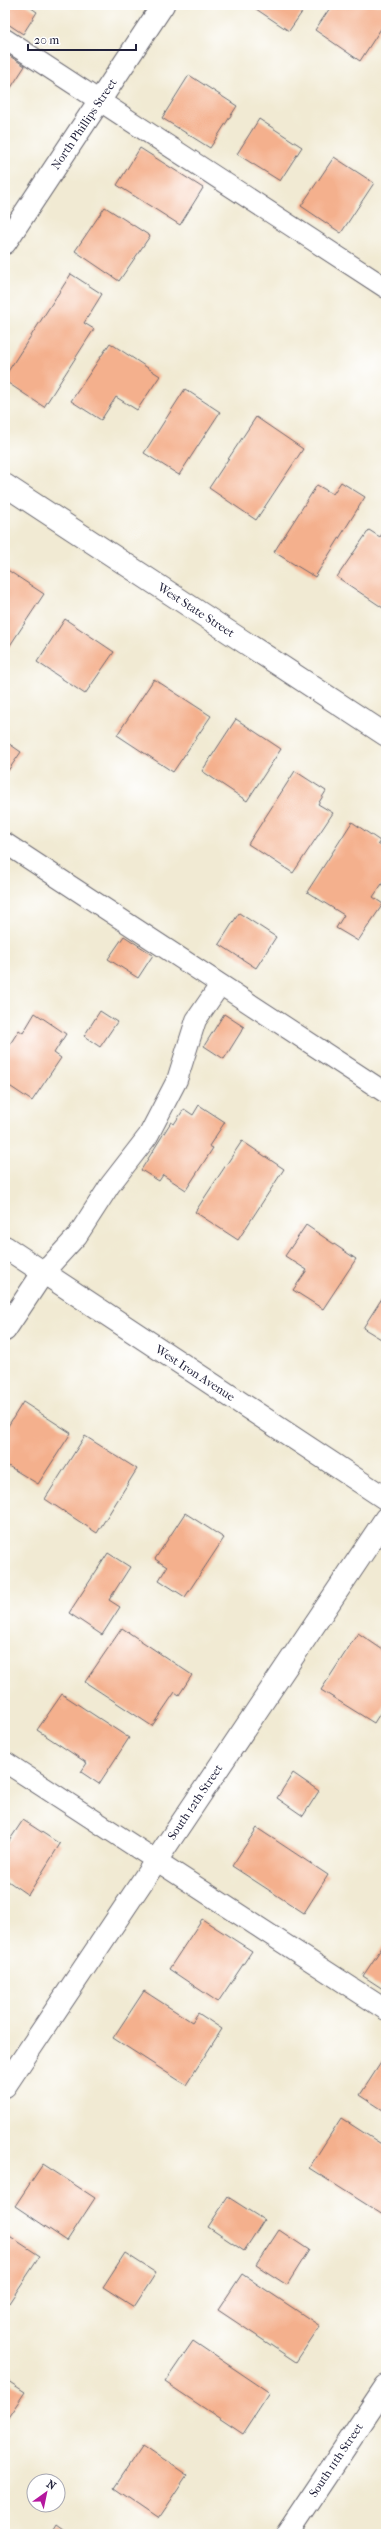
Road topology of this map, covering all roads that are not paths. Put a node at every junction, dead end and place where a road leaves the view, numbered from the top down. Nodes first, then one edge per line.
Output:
1 (163, 5) edge
2 (5, 39) edge
3 (100, 100) junction
4 (5, 243) edge
5 (386, 288) edge
6 (5, 485) edge
7 (386, 735) edge
8 (5, 843) edge
9 (220, 984) junction
10 (386, 1093) edge
11 (5, 1247) edge
12 (43, 1273) junction
13 (5, 1330) edge
14 (386, 1499) edge
15 (386, 1518) edge
16 (5, 1762) edge
17 (156, 1861) junction
18 (386, 2010) edge
19 (5, 2086) edge
20 (386, 2386) edge
21 (287, 2534) edge

1 - 3 street, North Phillips Street
2 - 3 lane
3 - 4 street, North Phillips Street
3 - 5 lane
6 - 7 street, West State Street
8 - 9 lane
9 - 10 lane
9 - 12 lane
11 - 12 street, West Iron Avenue
12 - 13 street
12 - 14 street, West Iron Avenue
15 - 17 street, South 12th Street
16 - 17 lane
17 - 18 lane
17 - 19 street, South 12th Street
20 - 21 street, South 11th Street

